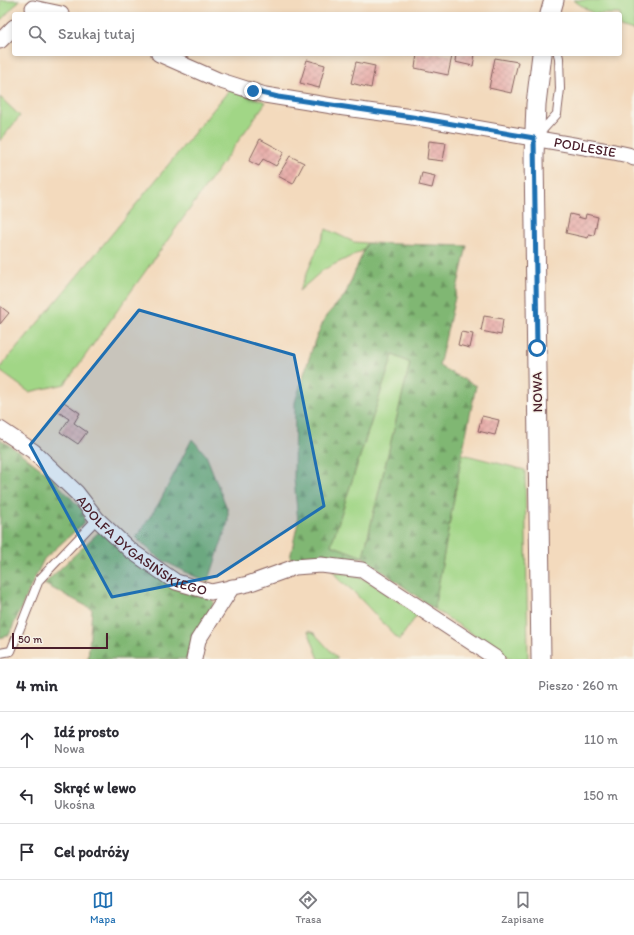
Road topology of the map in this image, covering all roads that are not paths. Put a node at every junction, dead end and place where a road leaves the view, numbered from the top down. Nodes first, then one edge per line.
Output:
1 (554, 0) edge
2 (34, 7) edge
3 (53, 12) edge
4 (551, 12) edge
5 (12, 29) edge
6 (0, 41) edge
7 (164, 56) edge
8 (542, 56) edge
9 (558, 56) edge
10 (534, 138) junction
11 (634, 158) edge
12 (0, 429) edge
13 (97, 519) junction
14 (232, 587) junction
15 (0, 653) edge
16 (194, 659) edge
17 (497, 659) edge
18 (541, 659) edge

1 - 4 street
2 - 3 street
5 - 6 street
7 - 10 street, PODLESIE
8 - 10 street, NOWA
9 - 10 lane
10 - 11 street, PODLESIE
10 - 18 street, NOWA
12 - 13 street, ADOLFA DYGASIŃSKIEGO
13 - 14 street, ADOLFA DYGASIŃSKIEGO
13 - 15 lane
14 - 16 street
14 - 17 street, ADOLFA DYGASIŃSKIEGO

